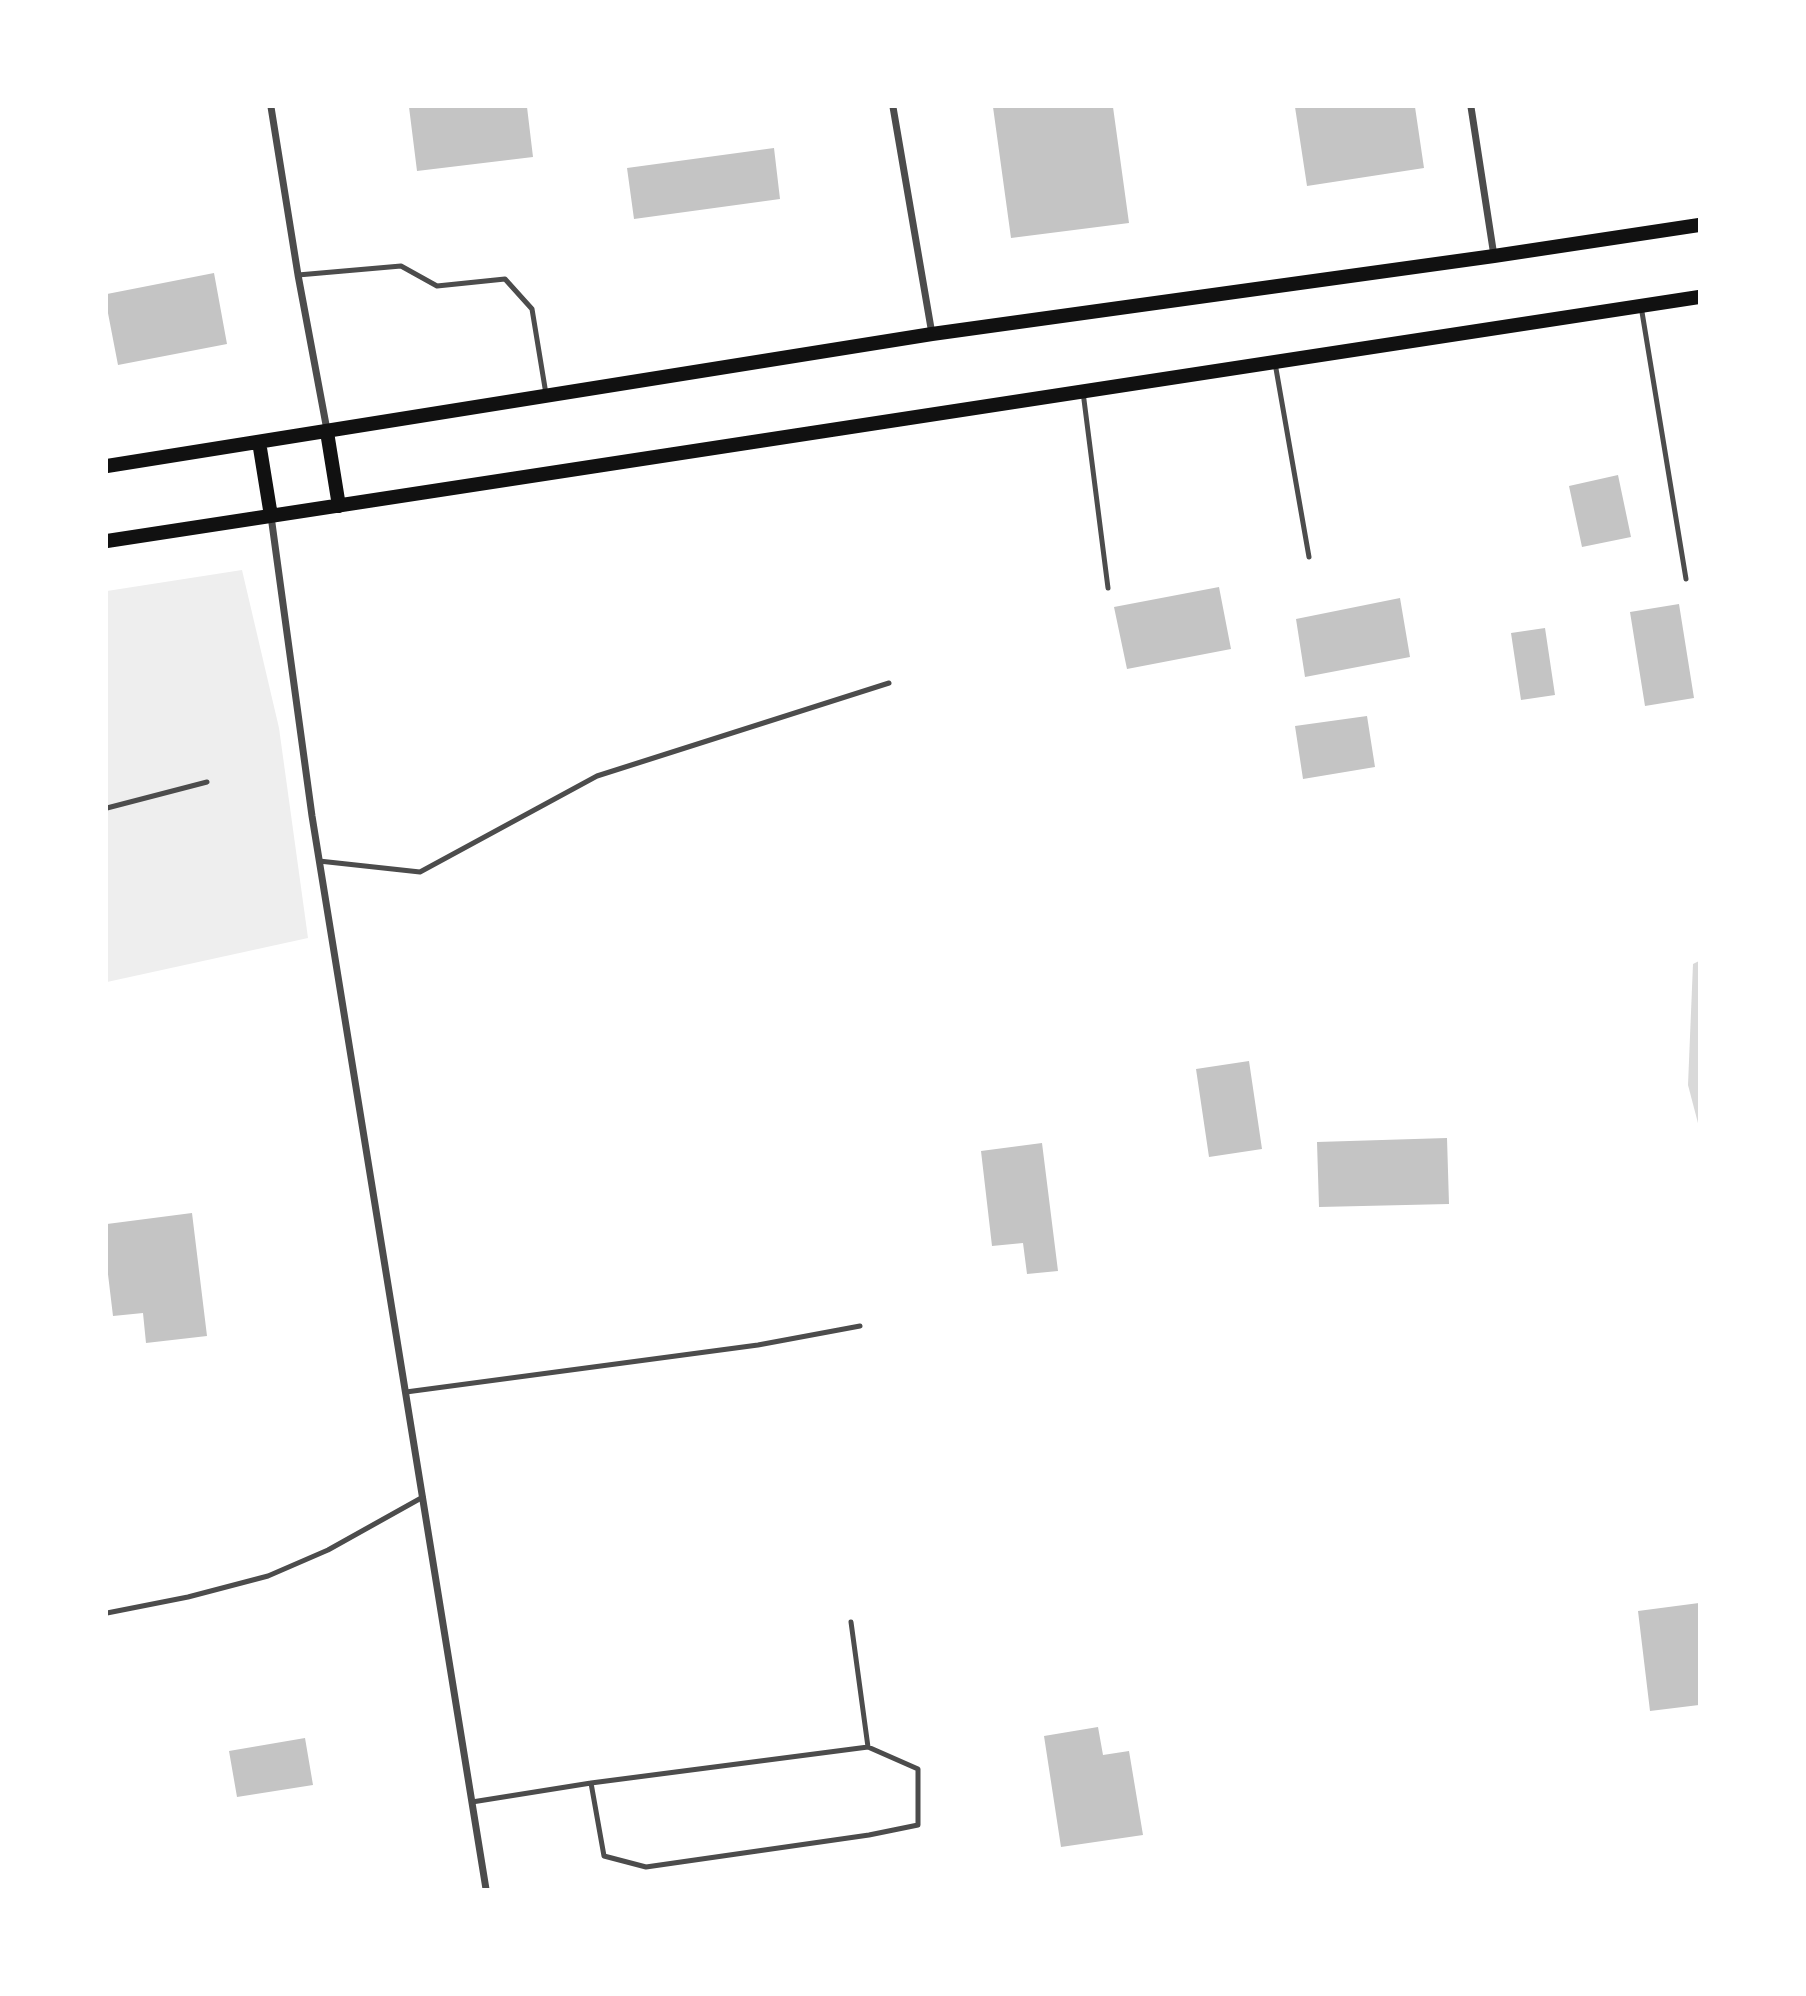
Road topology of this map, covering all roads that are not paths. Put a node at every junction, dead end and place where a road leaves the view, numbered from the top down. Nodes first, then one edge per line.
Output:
1 (271, 107) edge
2 (893, 107) edge
3 (1471, 107) edge
4 (1699, 225) edge
5 (1494, 256) junction
6 (298, 275) junction
7 (1699, 297) edge
8 (1641, 306) junction
9 (932, 334) junction
10 (1275, 363) junction
11 (1083, 392) junction
12 (547, 396) junction
13 (327, 432) junction
14 (259, 442) junction
15 (107, 467) edge
16 (340, 506) junction
17 (271, 516) junction
18 (107, 541) edge
19 (1309, 557) dead end
20 (1686, 579) dead end
21 (1108, 588) dead end
22 (889, 683) dead end
23 (207, 782) dead end
24 (107, 808) edge
25 (320, 861) junction
26 (860, 1326) dead end
27 (406, 1392) junction
28 (423, 1497) junction
29 (107, 1613) edge
30 (851, 1622) dead end
31 (868, 1747) junction
32 (591, 1783) junction
33 (472, 1802) junction
34 (486, 1889) edge

1 - 6 street
2 - 9 street
3 - 5 street
4 - 5 main road
5 - 9 main road
6 - 12 lane
6 - 13 street
7 - 8 main road
8 - 10 main road
8 - 20 lane
9 - 12 main road
10 - 11 main road
10 - 19 lane
11 - 16 main road
11 - 21 lane
12 - 13 main road
13 - 14 main road
13 - 16 main road
14 - 15 main road
14 - 17 main road
16 - 17 main road
17 - 18 main road
17 - 25 street
22 - 25 lane
23 - 24 lane
25 - 27 street
26 - 27 lane
27 - 28 street
28 - 29 lane
28 - 33 street
30 - 31 lane
31 - 32 lane
31 - 32 lane
32 - 33 lane
33 - 34 street

